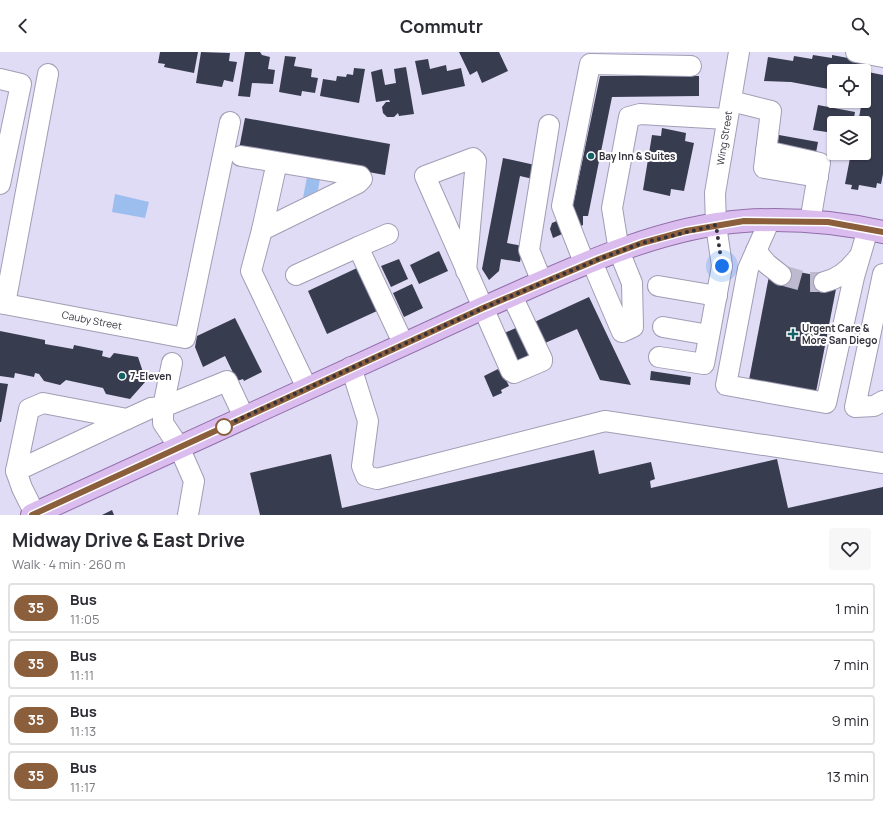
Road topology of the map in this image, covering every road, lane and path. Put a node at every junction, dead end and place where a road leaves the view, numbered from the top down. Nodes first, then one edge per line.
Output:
1 (739, 52) edge
2 (856, 52) edge
3 (883, 57) edge
4 (691, 66) dead end
5 (48, 74) dead end
6 (0, 79) edge
7 (729, 110) junction
8 (230, 122) dead end
9 (549, 125) dead end
10 (767, 145) junction
11 (3, 151) edge
12 (241, 156) dead end
13 (277, 162) junction
14 (819, 170) junction
15 (0, 184) edge
16 (769, 222) junction
17 (810, 222) junction
18 (716, 225) junction
19 (262, 230) junction
20 (875, 230) edge
21 (388, 234) dead end
22 (358, 247) junction
23 (620, 251) junction
24 (756, 251) junction
25 (859, 256) junction
26 (588, 264) junction
27 (466, 271) junction
28 (883, 274) edge
29 (296, 275) dead end
30 (781, 276) tunnel mouth
31 (542, 282) junction
32 (824, 282) tunnel mouth
33 (658, 286) dead end
34 (512, 296) junction
35 (716, 296) junction
36 (2, 303) edge
37 (483, 308) junction
38 (664, 327) dead end
39 (709, 335) junction
40 (404, 345) junction
41 (658, 357) dead end
42 (172, 363) dead end
43 (351, 367) junction
44 (307, 388) junction
45 (883, 401) edge
46 (163, 407) junction
47 (244, 417) junction
48 (127, 419) junction
49 (179, 447) junction
50 (883, 463) edge
51 (16, 471) junction
52 (41, 513) edge
53 (188, 515) edge

1 - 7 street, Wing Street
2 - 3 street
4 - 26 street
5 - 36 street
6 - 11 street
7 - 10 street
7 - 18 street, Wing Street
7 - 23 street
8 - 36 street, Cauby Street
9 - 31 street
10 - 14 street
10 - 14 street
11 - 15 street
12 - 13 street
13 - 19 street
13 - 19 street
14 - 17 street
16 - 17 main road
16 - 18 main road
16 - 24 street
17 - 20 main road
18 - 23 main road
18 - 35 street, Wing Street
19 - 44 street
20 - 25 street
21 - 22 street
22 - 29 street
22 - 40 street
23 - 26 main road
23 - 26 street
24 - 25 street
24 - 30 street
25 - 32 street
26 - 31 main road
27 - 27 street
27 - 37 street
28 - 45 street
31 - 34 main road
33 - 35 street
34 - 37 main road
34 - 37 street
35 - 39 street, Wing Street
37 - 40 main road
38 - 39 street
39 - 41 street, Wing Street
40 - 43 main road
42 - 46 street
43 - 44 main road
43 - 50 street
44 - 47 main road
46 - 47 street
46 - 48 street
46 - 49 street
47 - 49 main road
48 - 51 street
48 - 51 street
49 - 52 main road
49 - 53 street
51 - 52 street

